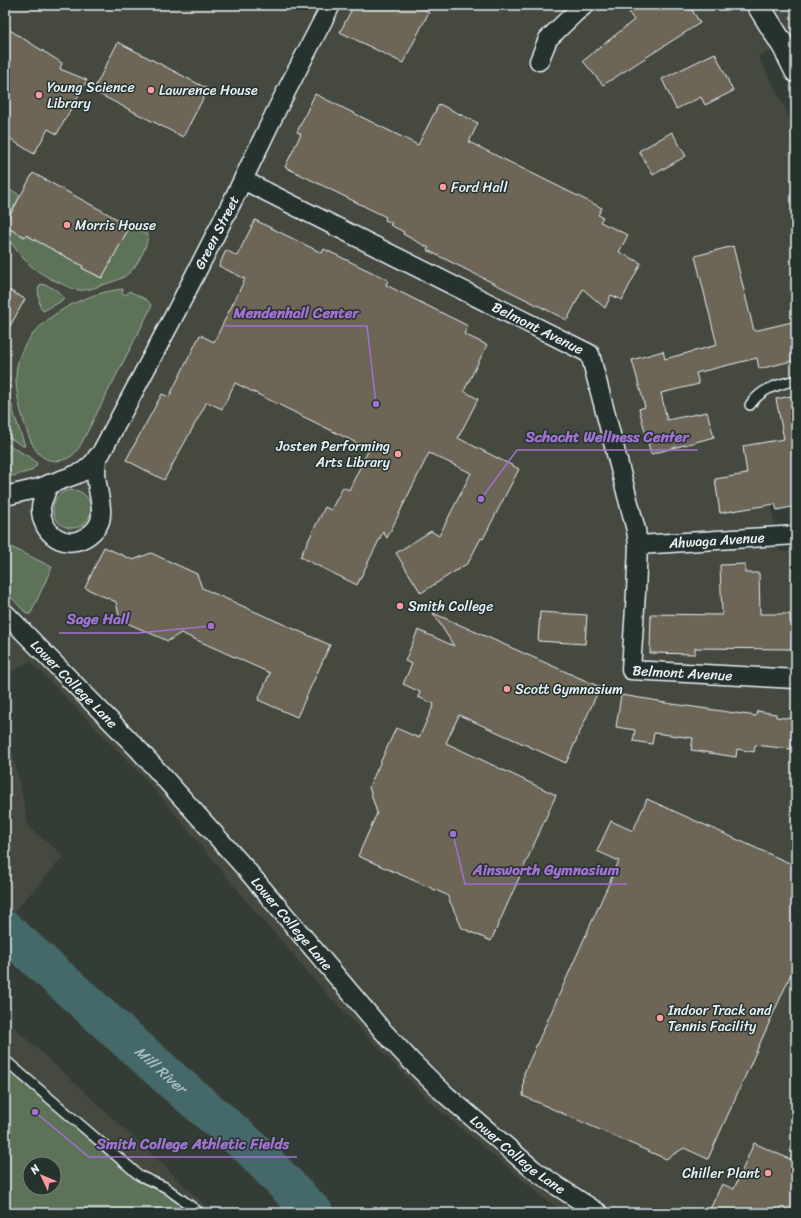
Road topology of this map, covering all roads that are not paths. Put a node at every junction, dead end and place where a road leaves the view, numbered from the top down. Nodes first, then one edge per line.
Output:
1 (331, 5) edge
2 (585, 5) edge
3 (758, 5) edge
4 (539, 61) dead end
5 (796, 71) edge
6 (242, 180) junction
7 (796, 380) edge
8 (750, 405) dead end
9 (98, 457) junction
10 (49, 484) junction
11 (5, 496) edge
12 (796, 535) edge
13 (638, 545) junction
14 (5, 613) edge
15 (796, 679) edge
16 (5, 1060) edge
17 (200, 1213) edge
18 (598, 1213) edge

1 - 6 street, Green Street
2 - 4 street
3 - 5 main road
6 - 9 street, Green Street
6 - 13 street, Belmont Avenue
7 - 8 lane
9 - 10 street, Green Street
9 - 10 street, Green Street
10 - 11 street, Green Street
12 - 13 street, Ahwaga Avenue
13 - 15 street, Belmont Avenue
14 - 18 street, Lower College Lane
16 - 17 lane

